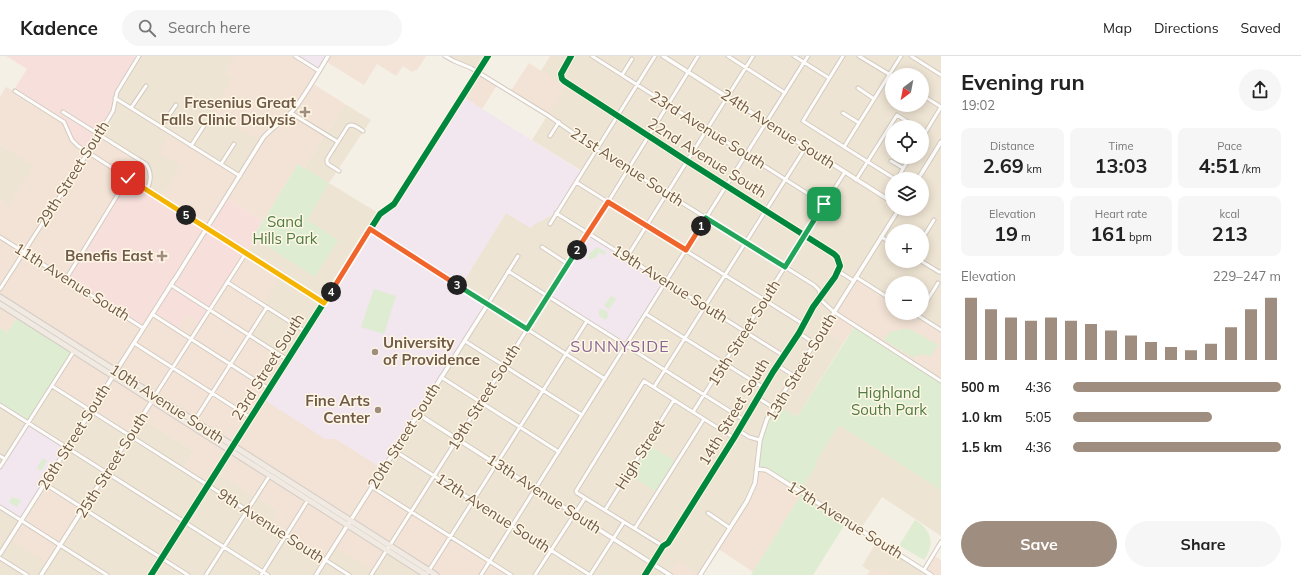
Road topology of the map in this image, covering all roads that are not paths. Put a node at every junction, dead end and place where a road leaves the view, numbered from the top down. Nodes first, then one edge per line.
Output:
1 (139, 56) edge
2 (295, 56) edge
3 (328, 56) edge
4 (445, 56) edge
5 (488, 56) edge
6 (572, 56) edge
7 (592, 56) edge
8 (602, 56) edge
9 (655, 56) edge
10 (663, 56) edge
11 (698, 56) edge
12 (728, 56) edge
13 (753, 56) edge
14 (794, 56) edge
15 (808, 56) edge
16 (843, 56) edge
17 (859, 56) edge
18 (901, 56) edge
19 (911, 56) edge
20 (632, 59) dead end
21 (599, 60) junction
22 (804, 62) junction
23 (745, 68) junction
24 (895, 68) edge
25 (319, 71) junction
26 (478, 72) junction
27 (688, 72) junction
28 (885, 72) edge
29 (622, 75) junction
30 (941, 75) edge
31 (829, 78) junction
32 (885, 84) edge
33 (637, 85) junction
34 (146, 86) dead end
35 (858, 88) dead end
36 (15, 91) dead end
37 (785, 93) junction
38 (727, 97) junction
39 (115, 98) junction
40 (874, 99) junction
41 (929, 99) edge
42 (668, 104) junction
43 (176, 105) dead end
44 (941, 107) edge
45 (131, 108) junction
46 (63, 112) dead end
47 (291, 113) junction
48 (843, 113) dead end
49 (617, 116) junction
50 (894, 120) edge
51 (905, 120) edge
52 (559, 122) junction
53 (766, 122) junction
54 (859, 123) junction
55 (205, 124) dead end
56 (929, 125) edge
57 (161, 127) junction
58 (707, 129) junction
59 (364, 131) dead end
60 (98, 134) junction
61 (885, 134) edge
62 (550, 136) dead end
63 (648, 136) junction
64 (338, 142) junction
65 (941, 142) edge
66 (234, 144) dead end
67 (191, 146) junction
68 (806, 147) junction
69 (844, 147) junction
70 (597, 150) junction
71 (87, 152) junction
72 (746, 154) junction
73 (687, 161) junction
74 (868, 162) junction
75 (221, 164) junction
76 (896, 164) edge
77 (906, 164) edge
78 (903, 168) junction
79 (628, 169) junction
80 (339, 171) dead end
81 (844, 172) junction
82 (885, 172) edge
83 (900, 172) edge
84 (922, 172) edge
85 (240, 176) junction
86 (128, 178) junction
87 (785, 179) junction
88 (856, 180) junction
89 (576, 182) junction
90 (726, 186) junction
91 (147, 190) junction
92 (666, 194) junction
93 (885, 198) edge
94 (608, 202) junction
95 (824, 204) junction
96 (765, 211) junction
97 (556, 213) junction
98 (895, 216) edge
99 (706, 218) junction
100 (934, 220) dead end
101 (550, 224) dead end
102 (647, 226) junction
103 (207, 228) junction
104 (929, 228) edge
105 (370, 229) junction
106 (588, 232) junction
107 (804, 236) junction
108 (0, 237) edge
109 (882, 237) junction
110 (885, 239) edge
111 (745, 243) junction
112 (542, 247) dead end
113 (686, 250) junction
114 (24, 252) junction
115 (246, 253) junction
116 (518, 256) dead end
117 (627, 257) junction
118 (839, 261) joint
119 (568, 264) junction
120 (929, 266) edge
121 (785, 267) junction
122 (508, 271) junction
123 (838, 271) junction
124 (941, 272) edge
125 (726, 275) junction
126 (66, 279) junction
127 (855, 279) junction
128 (227, 282) junction
129 (666, 282) junction
130 (938, 283) dead end
131 (171, 285) junction
132 (0, 290) edge
133 (548, 296) junction
134 (885, 296) edge
135 (0, 297) edge
136 (821, 297) junction
137 (929, 298) edge
138 (764, 300) junction
139 (324, 303) junction
140 (0, 304) edge
141 (488, 304) junction
142 (267, 307) junction
143 (706, 307) junction
144 (209, 310) junction
145 (834, 312) junction
146 (152, 314) junction
147 (646, 314) junction
148 (927, 320) edge
149 (587, 321) junction
150 (803, 324) junction
151 (143, 328) junction
152 (527, 329) junction
153 (941, 330) edge
154 (306, 332) junction
155 (744, 332) junction
156 (798, 333) junction
157 (249, 335) junction
158 (191, 339) junction
159 (685, 339) junction
160 (465, 341) junction
161 (134, 343) junction
162 (814, 343) junction
163 (626, 346) junction
164 (76, 349) junction
165 (566, 354) junction
166 (784, 356) junction
167 (288, 360) junction
168 (230, 364) junction
169 (724, 364) junction
170 (778, 365) junction
171 (504, 366) junction
172 (173, 368) junction
173 (665, 370) junction
174 (115, 373) junction
175 (794, 376) junction
176 (441, 377) junction
177 (605, 379) junction
178 (941, 381) edge
179 (52, 386) junction
180 (654, 387) junction
181 (764, 388) junction
182 (269, 389) junction
183 (543, 390) junction
184 (212, 393) junction
185 (704, 395) junction
186 (154, 398) junction
187 (758, 398) junction
188 (674, 400) junction
189 (480, 402) junction
190 (0, 405) edge
191 (774, 408) junction
192 (91, 411) junction
193 (693, 412) junction
194 (418, 414) junction
195 (582, 415) junction
196 (251, 418) junction
197 (704, 419) junction
198 (744, 420) junction
199 (29, 423) junction
200 (192, 424) junction
201 (520, 427) junction
202 (738, 430) junction
203 (130, 436) junction
204 (734, 438) junction
205 (457, 439) junction
206 (760, 440) junction
207 (68, 448) junction
208 (232, 449) junction
209 (395, 451) junction
210 (559, 452) junction
211 (0, 456) edge
212 (5, 459) junction
213 (496, 464) junction
214 (0, 467) edge
215 (757, 469) junction
216 (107, 472) junction
217 (271, 473) junction
218 (434, 475) junction
219 (45, 484) junction
220 (208, 486) junction
221 (372, 487) junction
222 (535, 489) junction
223 (310, 497) junction
224 (584, 498) junction
225 (473, 500) junction
226 (0, 507) edge
227 (84, 509) junction
228 (605, 510) junction
229 (247, 511) junction
230 (411, 512) junction
231 (574, 514) junction
232 (708, 514) dead end
233 (22, 520) junction
234 (185, 522) junction
235 (624, 522) junction
236 (349, 523) junction
237 (512, 525) junction
238 (635, 528) junction
239 (730, 528) junction
240 (286, 535) junction
241 (450, 536) junction
242 (613, 538) junction
243 (941, 542) edge
244 (60, 545) junction
245 (663, 546) junction
246 (224, 547) junction
247 (388, 548) junction
248 (551, 550) junction
249 (0, 554) edge
250 (0, 558) edge
251 (162, 559) junction
252 (325, 560) junction
253 (489, 562) junction
254 (652, 564) junction
255 (924, 570) junction
256 (427, 572) edge
257 (262, 574) edge
258 (27, 575) edge
259 (41, 575) edge
260 (107, 575) edge
261 (152, 575) edge
262 (188, 575) edge
263 (206, 575) edge
264 (268, 575) edge
265 (316, 575) edge
266 (349, 575) edge
267 (371, 575) edge
268 (436, 575) edge
269 (480, 575) edge
270 (510, 575) edge
271 (535, 575) edge
272 (590, 575) edge
273 (645, 575) edge
274 (670, 575) edge
275 (700, 575) edge
276 (920, 575) edge
277 (931, 575) edge

1 - 39 street, 29th Street South
2 - 25 street
3 - 25 street, 26th Street South
4 - 26 street, 21st Avenue South
5 - 26 street, 23rd Street South
6 - 49 street, 22nd Avenue South
7 - 21 street, 23rd Avenue South
8 - 21 street
9 - 33 street
10 - 27 street, 24th Avenue South
11 - 27 street, 19th Street South
12 - 23 street
13 - 23 street
14 - 22 street
15 - 22 street
16 - 31 street
17 - 28 street
18 - 24 street
19 - 30 street
20 - 29 street
21 - 29 street, 23rd Avenue South
22 - 31 street
22 - 37 street
23 - 37 street
23 - 38 street
25 - 47 street, 26th Street South
26 - 52 street, 21st Avenue South
26 - 105 street, 23rd Street South
27 - 38 street, 24th Avenue South
27 - 42 street, 19th Street South
29 - 33 street, 23rd Avenue South
31 - 69 street
32 - 40 street
33 - 42 street, 23rd Avenue South
33 - 49 street
34 - 45 street
35 - 40 street
36 - 71 street
37 - 53 street
38 - 53 street, 24th Avenue South
38 - 58 street
39 - 45 street
39 - 60 street, 29th Street South
40 - 54 street
41 - 44 street
42 - 58 street, 23rd Avenue South
42 - 63 street, 19th Street South
43 - 57 street
44 - 56 street
45 - 57 street
46 - 60 street
47 - 64 street
47 - 85 street, 26th Street South
48 - 54 street
49 - 63 street, 22nd Avenue South
49 - 70 street
50 - 51 street
52 - 62 street
52 - 70 street, 21st Avenue South
53 - 68 street, 24th Avenue South
53 - 72 street
54 - 69 street
55 - 67 street
57 - 67 street
58 - 72 street, 23rd Avenue South
58 - 73 street
59 - 64 street
60 - 71 street, 29th Street South
60 - 91 street
61 - 74 street
63 - 73 street, 22nd Avenue South
63 - 79 street, 19th Street South
64 - 80 street
65 - 84 street
66 - 75 street
67 - 75 street
68 - 81 street, 24th Avenue South
68 - 87 street
69 - 74 street
70 - 79 street, 21st Avenue South
70 - 89 street
71 - 86 street
71 - 114 street, 29th Street South
72 - 87 street, 23rd Avenue South
72 - 90 street
73 - 90 street, 22nd Avenue South
73 - 92 street
74 - 82 street
74 - 88 street
75 - 85 street
76 - 78 street
77 - 78 street
78 - 83 street
79 - 92 street, 21st Avenue South
79 - 94 street, 19th Street South
81 - 88 street, 24th Avenue South
81 - 95 street, 15th Street South
85 - 103 street, 26th Street South
86 - 91 street
86 - 126 street
87 - 95 street, 23rd Avenue South
87 - 96 street
88 - 93 street, 24th Avenue South
89 - 94 street
89 - 97 street
90 - 96 street, 22nd Avenue South
90 - 99 street
91 - 103 street
92 - 99 street, 21st Avenue South
92 - 102 street
94 - 102 street
94 - 106 street, 19th Street South
95 - 107 street, 15th Street South
96 - 107 street, 22nd Avenue South
96 - 111 street
97 - 101 street
97 - 106 street, 19th Avenue South
98 - 109 street, 13th Street South
99 - 111 street, 21st Avenue South
99 - 113 street
100 - 104 street
102 - 113 street
102 - 117 street
103 - 115 street
103 - 131 street, 26th Street South
105 - 139 street, 23rd Street South
105 - 141 street
106 - 117 street, 19th Avenue South
106 - 119 street, 19th Street South
107 - 118 street, 22nd Avenue South
107 - 121 street, 15th Street South
108 - 114 street, 11th Avenue South
109 - 110 street
109 - 127 street, 13th Street South
111 - 121 street, 21st Avenue South
111 - 125 street
112 - 119 street
113 - 125 street
113 - 129 street
114 - 126 street, 11th Avenue South
114 - 132 street, 29th Street South
115 - 128 street, 25th Street South
115 - 139 street
116 - 122 street, 20th Street South
117 - 129 street, 19th Avenue South
118 - 123 street, 14th Street South
119 - 133 street, 19th Street South
120 - 124 street
121 - 136 street, 21st Avenue South
121 - 138 street, 15th Street South
122 - 133 street
122 - 141 street, 20th Street South
123 - 127 street
123 - 136 street, 14th Street South
125 - 138 street
125 - 143 street
126 - 151 street, 11th Avenue South
127 - 134 street
127 - 145 street, 13th Street South
128 - 142 street
128 - 144 street, 25th Street South
129 - 143 street, 19th Avenue South
129 - 147 street
130 - 137 street
131 - 144 street
131 - 146 street, 26th Street South
133 - 149 street
133 - 152 street, 19th Street South
135 - 164 highway, 10th Avenue South
136 - 145 street, 21st Avenue South
136 - 150 street, 14th Street South
138 - 150 street
138 - 155 street, 15th Street South
139 - 154 street, 23rd Street South
140 - 164 highway, 10th Avenue South
141 - 152 street
141 - 160 street, 20th Street South
142 - 154 street
142 - 157 street
143 - 155 street, 19th Avenue South
143 - 159 street
144 - 157 street
144 - 158 street, 25th Street South
145 - 162 street, 13th Street South
145 - 178 street, 21st Avenue South
146 - 151 street, 26th Street South
146 - 158 street
147 - 159 street
147 - 163 street
148 - 153 street
149 - 163 street
149 - 165 street
150 - 156 street, 14th Street South
151 - 161 street, 26th Street South
152 - 165 street
152 - 171 street, 19th Street South
154 - 167 street, 23rd Street South
155 - 166 street, 19th Avenue South
155 - 169 street, 15th Street South
156 - 162 street
156 - 166 street, 14th Street South
157 - 167 street
157 - 168 street
158 - 168 street
158 - 172 street, 25th Street South
159 - 169 street
159 - 173 street
160 - 171 street
160 - 176 street, 20th Street South
161 - 172 street, 11th Avenue South
161 - 174 street, 26th Street South
162 - 175 street, 13th Street South
163 - 173 street
163 - 177 street
164 - 174 highway, 10th Avenue South
164 - 179 street
165 - 177 street
165 - 183 street
166 - 170 street, 14th Street South
167 - 182 street, 23rd Street South
168 - 182 street
168 - 184 street
169 - 181 street
169 - 185 street, 15th Street South
170 - 175 street
170 - 181 street, 14th Street South
171 - 183 street
171 - 189 street, 19th Street South
172 - 184 street, 11th Avenue South
172 - 186 street, 25th Street South
173 - 180 street
173 - 185 street
174 - 186 highway, 10th Avenue South
174 - 192 street, 26th Street South
175 - 191 street, 13th Street South
176 - 189 street
176 - 194 street, 20th Street South
177 - 195 street
179 - 192 street, 9th Avenue South
179 - 199 street
180 - 188 street
180 - 224 street
181 - 187 street, 14th Street South
182 - 196 street, 23rd Street South
183 - 195 street
183 - 201 street
184 - 196 street, 11th Avenue South
184 - 200 street
185 - 193 street, 15th Street South
185 - 198 street
186 - 200 highway, 10th Avenue South
186 - 203 street, 25th Street South
187 - 191 street
187 - 198 street, 14th Street South
188 - 193 street
188 - 228 street, High Street
189 - 201 street
189 - 205 street, 19th Street South
190 - 199 street
191 - 206 street, 13th Street South
192 - 203 street, 9th Avenue South
192 - 207 street, 26th Street South
193 - 197 street
194 - 205 street, 13th Avenue South
194 - 209 street, 20th Street South
195 - 210 street
196 - 208 street, 23rd Street South
197 - 204 street
197 - 238 street
198 - 202 street, 14th Street South
199 - 207 street
199 - 212 street
200 - 208 highway, 10th Avenue South
201 - 210 street
201 - 213 street
202 - 204 street, 14th Street South
202 - 206 street
203 - 216 street, 25th Street South
203 - 220 street, 9th Avenue South
204 - 245 street, 14th Street South
205 - 213 street, 13th Avenue South
205 - 218 street, 19th Street South
206 - 215 street, 13th Street South
207 - 216 street
207 - 219 street, 26th Street South
208 - 217 highway, 10th Avenue South
208 - 220 street, 23rd Street South
209 - 218 street, 12th Avenue South
209 - 221 street, 20th Street South
210 - 222 street
211 - 212 street
212 - 214 street
213 - 222 street, 13th Avenue South
213 - 225 street
215 - 239 street, 13th Street South
215 - 255 street, 17th Avenue South
216 - 227 street, 25th Street South
216 - 234 street
217 - 223 highway, 10th Avenue South
217 - 229 street
218 - 225 street, 12th Avenue South
218 - 230 street, 19th Street South
219 - 227 street
219 - 233 street, 26th Street South
220 - 229 street, 9th Avenue South
220 - 234 street, 23rd Street South
221 - 230 street
221 - 236 street, 20th Street South
222 - 231 street, 13th Avenue South
222 - 237 street
223 - 236 highway, 10th Avenue South
223 - 240 street
224 - 228 street
224 - 231 street
225 - 237 street, 12th Avenue South
225 - 241 street
226 - 233 street
227 - 244 street, 25th Street South
227 - 251 street
228 - 235 street
229 - 240 street, 9th Avenue South
229 - 246 street
230 - 241 street
230 - 247 street, 19th Street South
231 - 242 street, 13th Avenue South
231 - 248 street
232 - 239 street
233 - 244 street
233 - 249 street, 26th Street South
234 - 246 street
234 - 251 street, 23rd Street South
235 - 238 street
235 - 242 street
236 - 247 highway, 10th Avenue South
236 - 252 street, 20th Street South
237 - 248 street, 12th Avenue South
237 - 253 street
238 - 245 street
239 - 275 street, 13th Street South
240 - 252 street, 9th Avenue South
240 - 257 street
241 - 253 street
241 - 256 street
242 - 254 street, 13th Avenue South
242 - 272 street
243 - 255 street
244 - 259 street, 25th Street South
244 - 260 street
245 - 254 street, 14th Street South
246 - 257 street
246 - 263 street
247 - 256 highway, 10th Avenue South
247 - 267 street, 19th Street South
248 - 271 street
248 - 272 street, 12th Avenue South
250 - 258 street
251 - 261 street, 23rd Street South
251 - 262 street
252 - 265 street, 20th Street South
252 - 266 street, 9th Avenue South
253 - 269 street
253 - 270 street
254 - 273 street, 14th Street South
254 - 274 street, 13th Avenue South
255 - 276 street
255 - 277 street, 17th Avenue South
256 - 268 highway, 10th Avenue South
257 - 264 street

